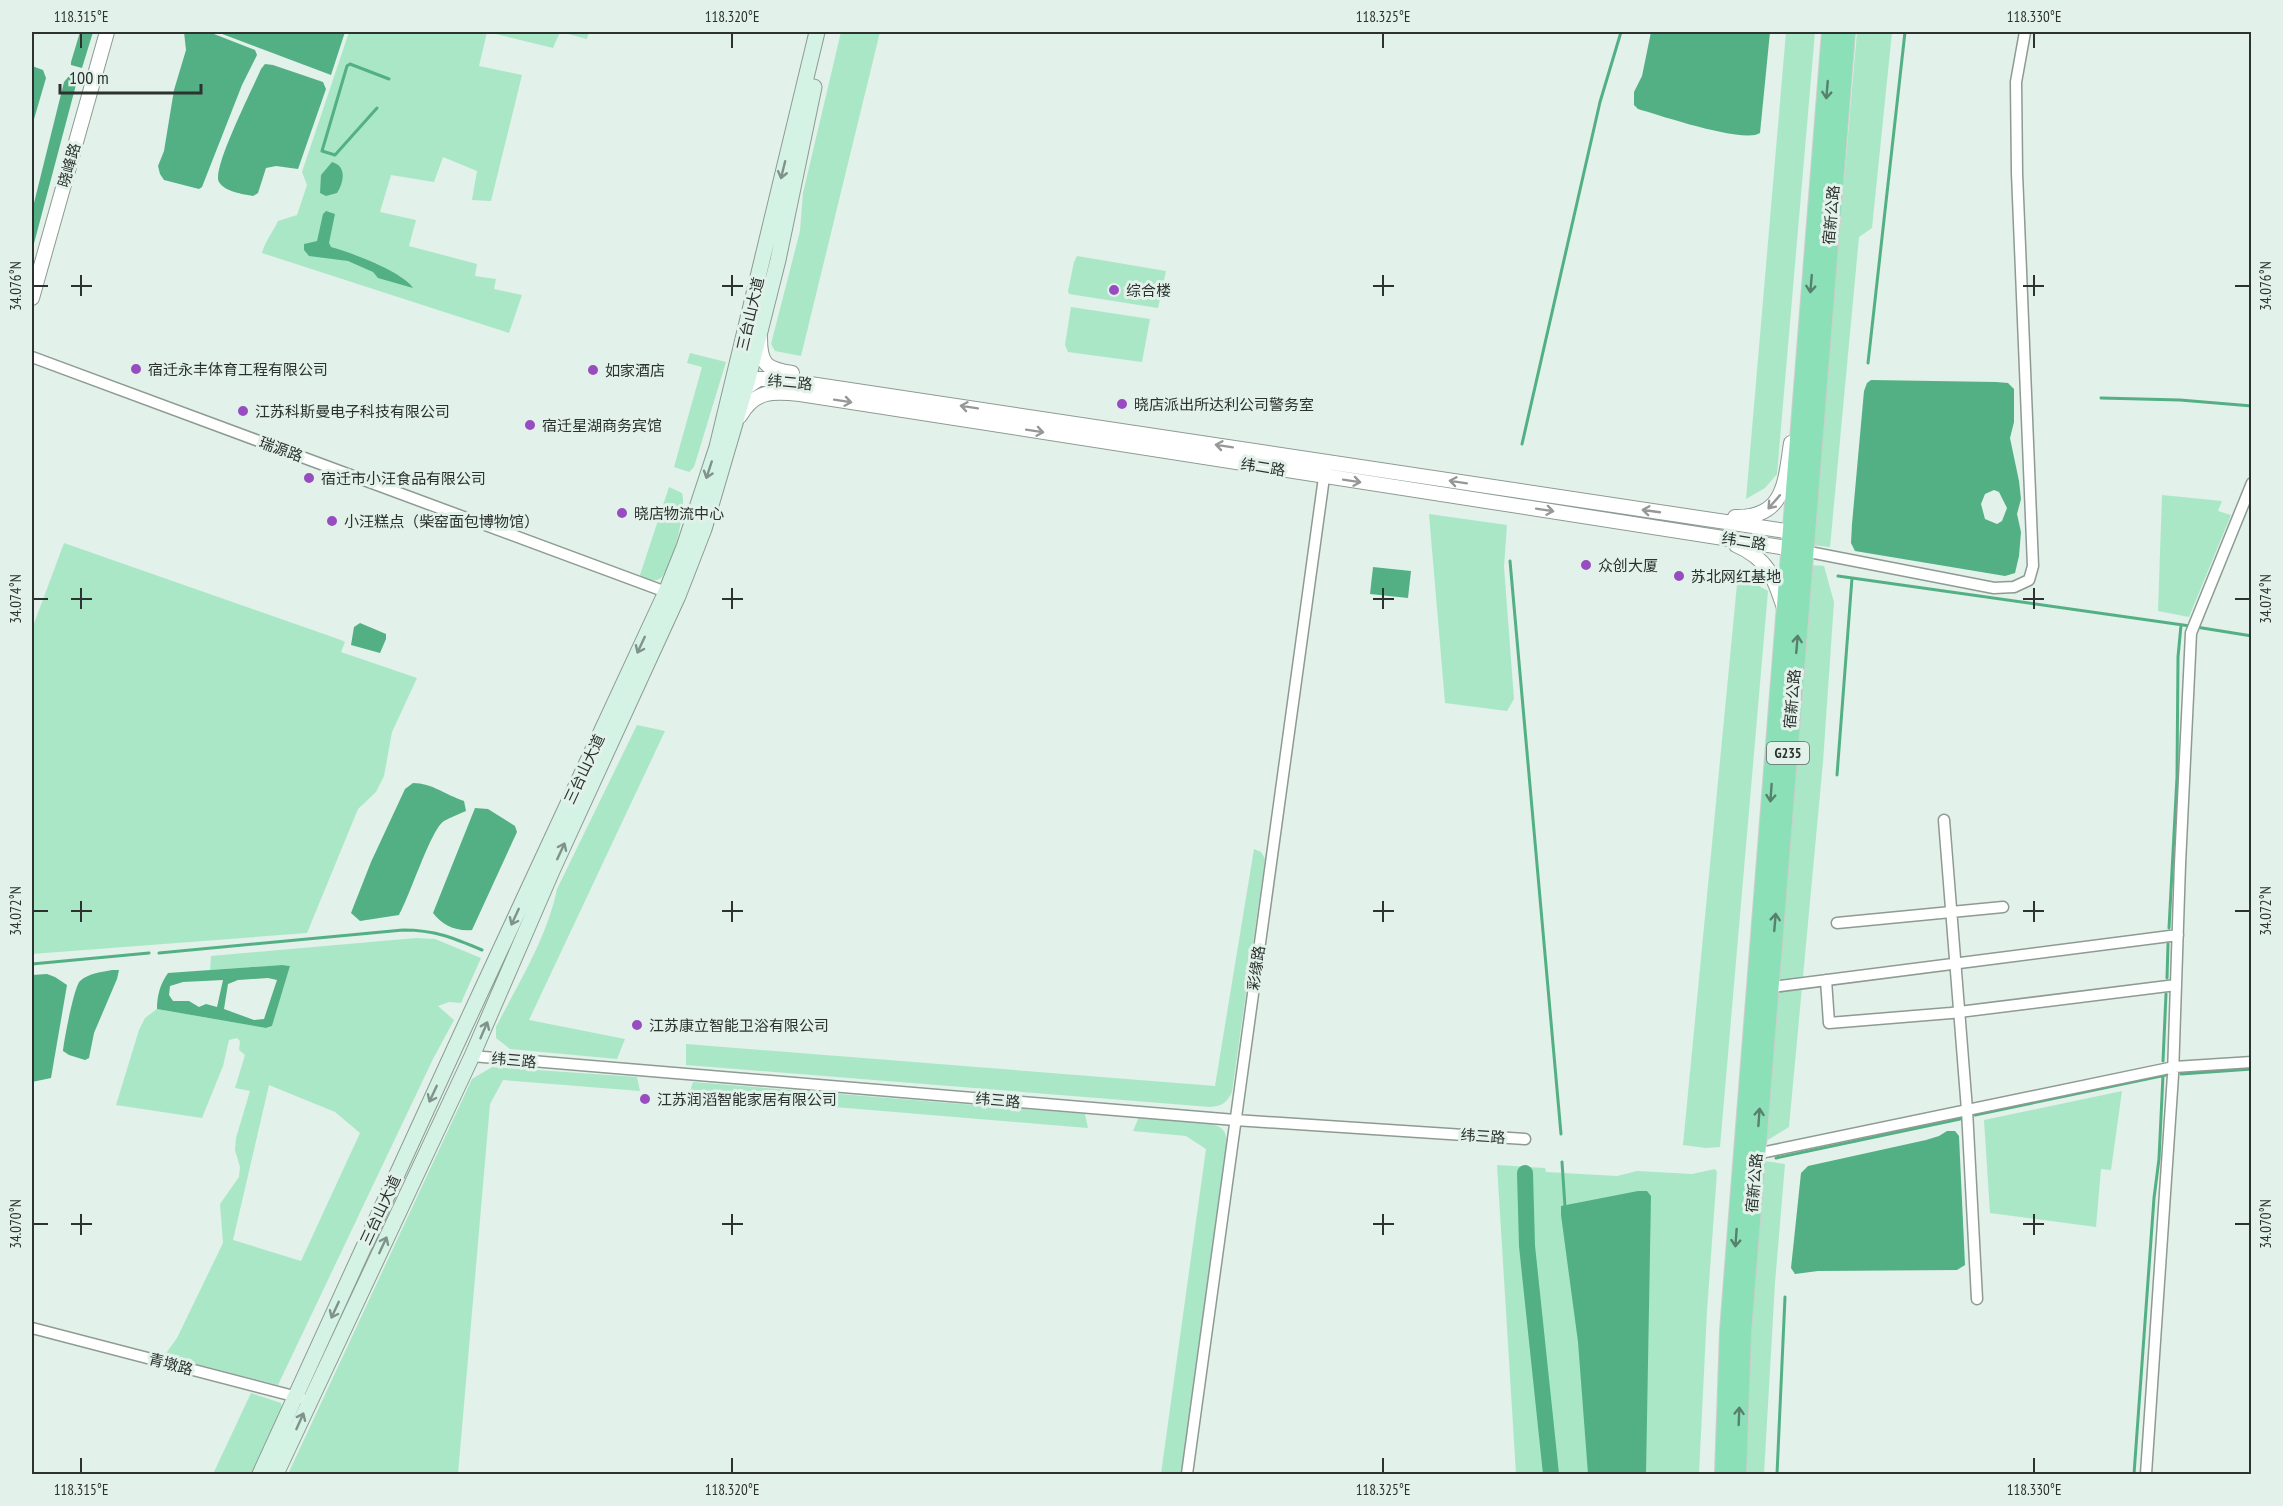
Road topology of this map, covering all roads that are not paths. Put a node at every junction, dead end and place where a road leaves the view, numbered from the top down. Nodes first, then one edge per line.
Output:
1 (107, 32) edge
2 (817, 32) edge
3 (828, 32) edge
4 (1831, 32) edge
5 (1846, 32) edge
6 (2025, 32) edge
7 (34, 276) edge
8 (32, 298) edge
9 (760, 332) junction
10 (1807, 343) junction
11 (32, 357) edge
12 (746, 388) junction
13 (893, 396) junction
14 (726, 411) junction
15 (736, 423) junction
16 (1326, 462) junction
17 (1324, 477) junction
18 (2252, 483) edge
19 (1692, 517) junction
20 (1670, 530) junction
21 (1795, 544) junction
22 (666, 592) junction
23 (1785, 612) junction
24 (1944, 820) dead end
25 (2003, 907) dead end
26 (1951, 913) junction
27 (1837, 923) dead end
28 (2178, 935) junction
29 (1954, 963) junction
30 (1826, 980) junction
31 (2176, 985) junction
32 (1763, 988) junction
33 (1959, 1012) junction
34 (472, 1056) junction
35 (2252, 1062) edge
36 (2174, 1067) junction
37 (1967, 1110) junction
38 (1235, 1120) junction
39 (1525, 1139) dead end
40 (1756, 1154) junction
41 (1977, 1299) dead end
42 (32, 1328) edge
43 (303, 1398) junction
44 (260, 1474) edge
45 (276, 1474) edge
46 (1187, 1474) edge
47 (1724, 1474) edge
48 (1737, 1474) edge
49 (2146, 1474) edge

1 - 7 street, 晓峰路
2 -> 14 main road, 三台山大道
3 - 9 main road, 三台山大道
4 -> 10 highway, 宿新公路 / G235
5 - 21 highway, 宿新公路 / G235
6 - 21 street
7 - 8 street, 晓峰路
9 - 12 main road, 三台山大道
9 - 13 street
10 -> 19 street
10 - 21 highway, 宿新公路 / G235
11 - 22 street, 瑞源路
12 - 13 street, 纬二路
12 - 14 street, 纬二路
12 - 15 main road, 三台山大道
16 -> 13 street, 纬二路
14 -> 22 main road, 三台山大道
15 -> 17 street, 纬二路
34 -> 15 main road, 三台山大道
16 - 17 street, 彩缘路
19 -> 16 street, 纬二路
17 -> 20 street, 纬二路
17 - 38 street, 彩缘路
18 - 28 street
19 - 21 street, 纬二路
20 - 21 street, 纬二路
20 - 23 street
21 - 23 highway, 宿新公路 / G235
32 -> 21 highway, 宿新公路 / G235
22 -> 43 main road, 三台山大道
23 -> 32 highway, 宿新公路 / G235
24 - 26 street
25 - 26 street
26 - 27 street
26 - 29 street
28 - 29 street
28 - 31 street
29 - 30 street
29 - 33 street
30 - 32 street
30 - 33 street
31 - 33 street
31 - 36 street
40 -> 32 highway, 宿新公路 / G235
32 -> 47 highway, 宿新公路 / G235
33 - 37 street
34 - 38 street, 纬三路
43 -> 34 main road, 三台山大道
35 - 36 street
36 - 37 street
36 - 49 street
37 - 40 street
37 - 41 street
38 - 39 street, 纬三路
38 - 46 street, 彩缘路
48 -> 40 highway, 宿新公路 / G235
42 - 43 street, 青墩路
43 - 44 main road, 三台山大道
45 -> 43 main road, 三台山大道

